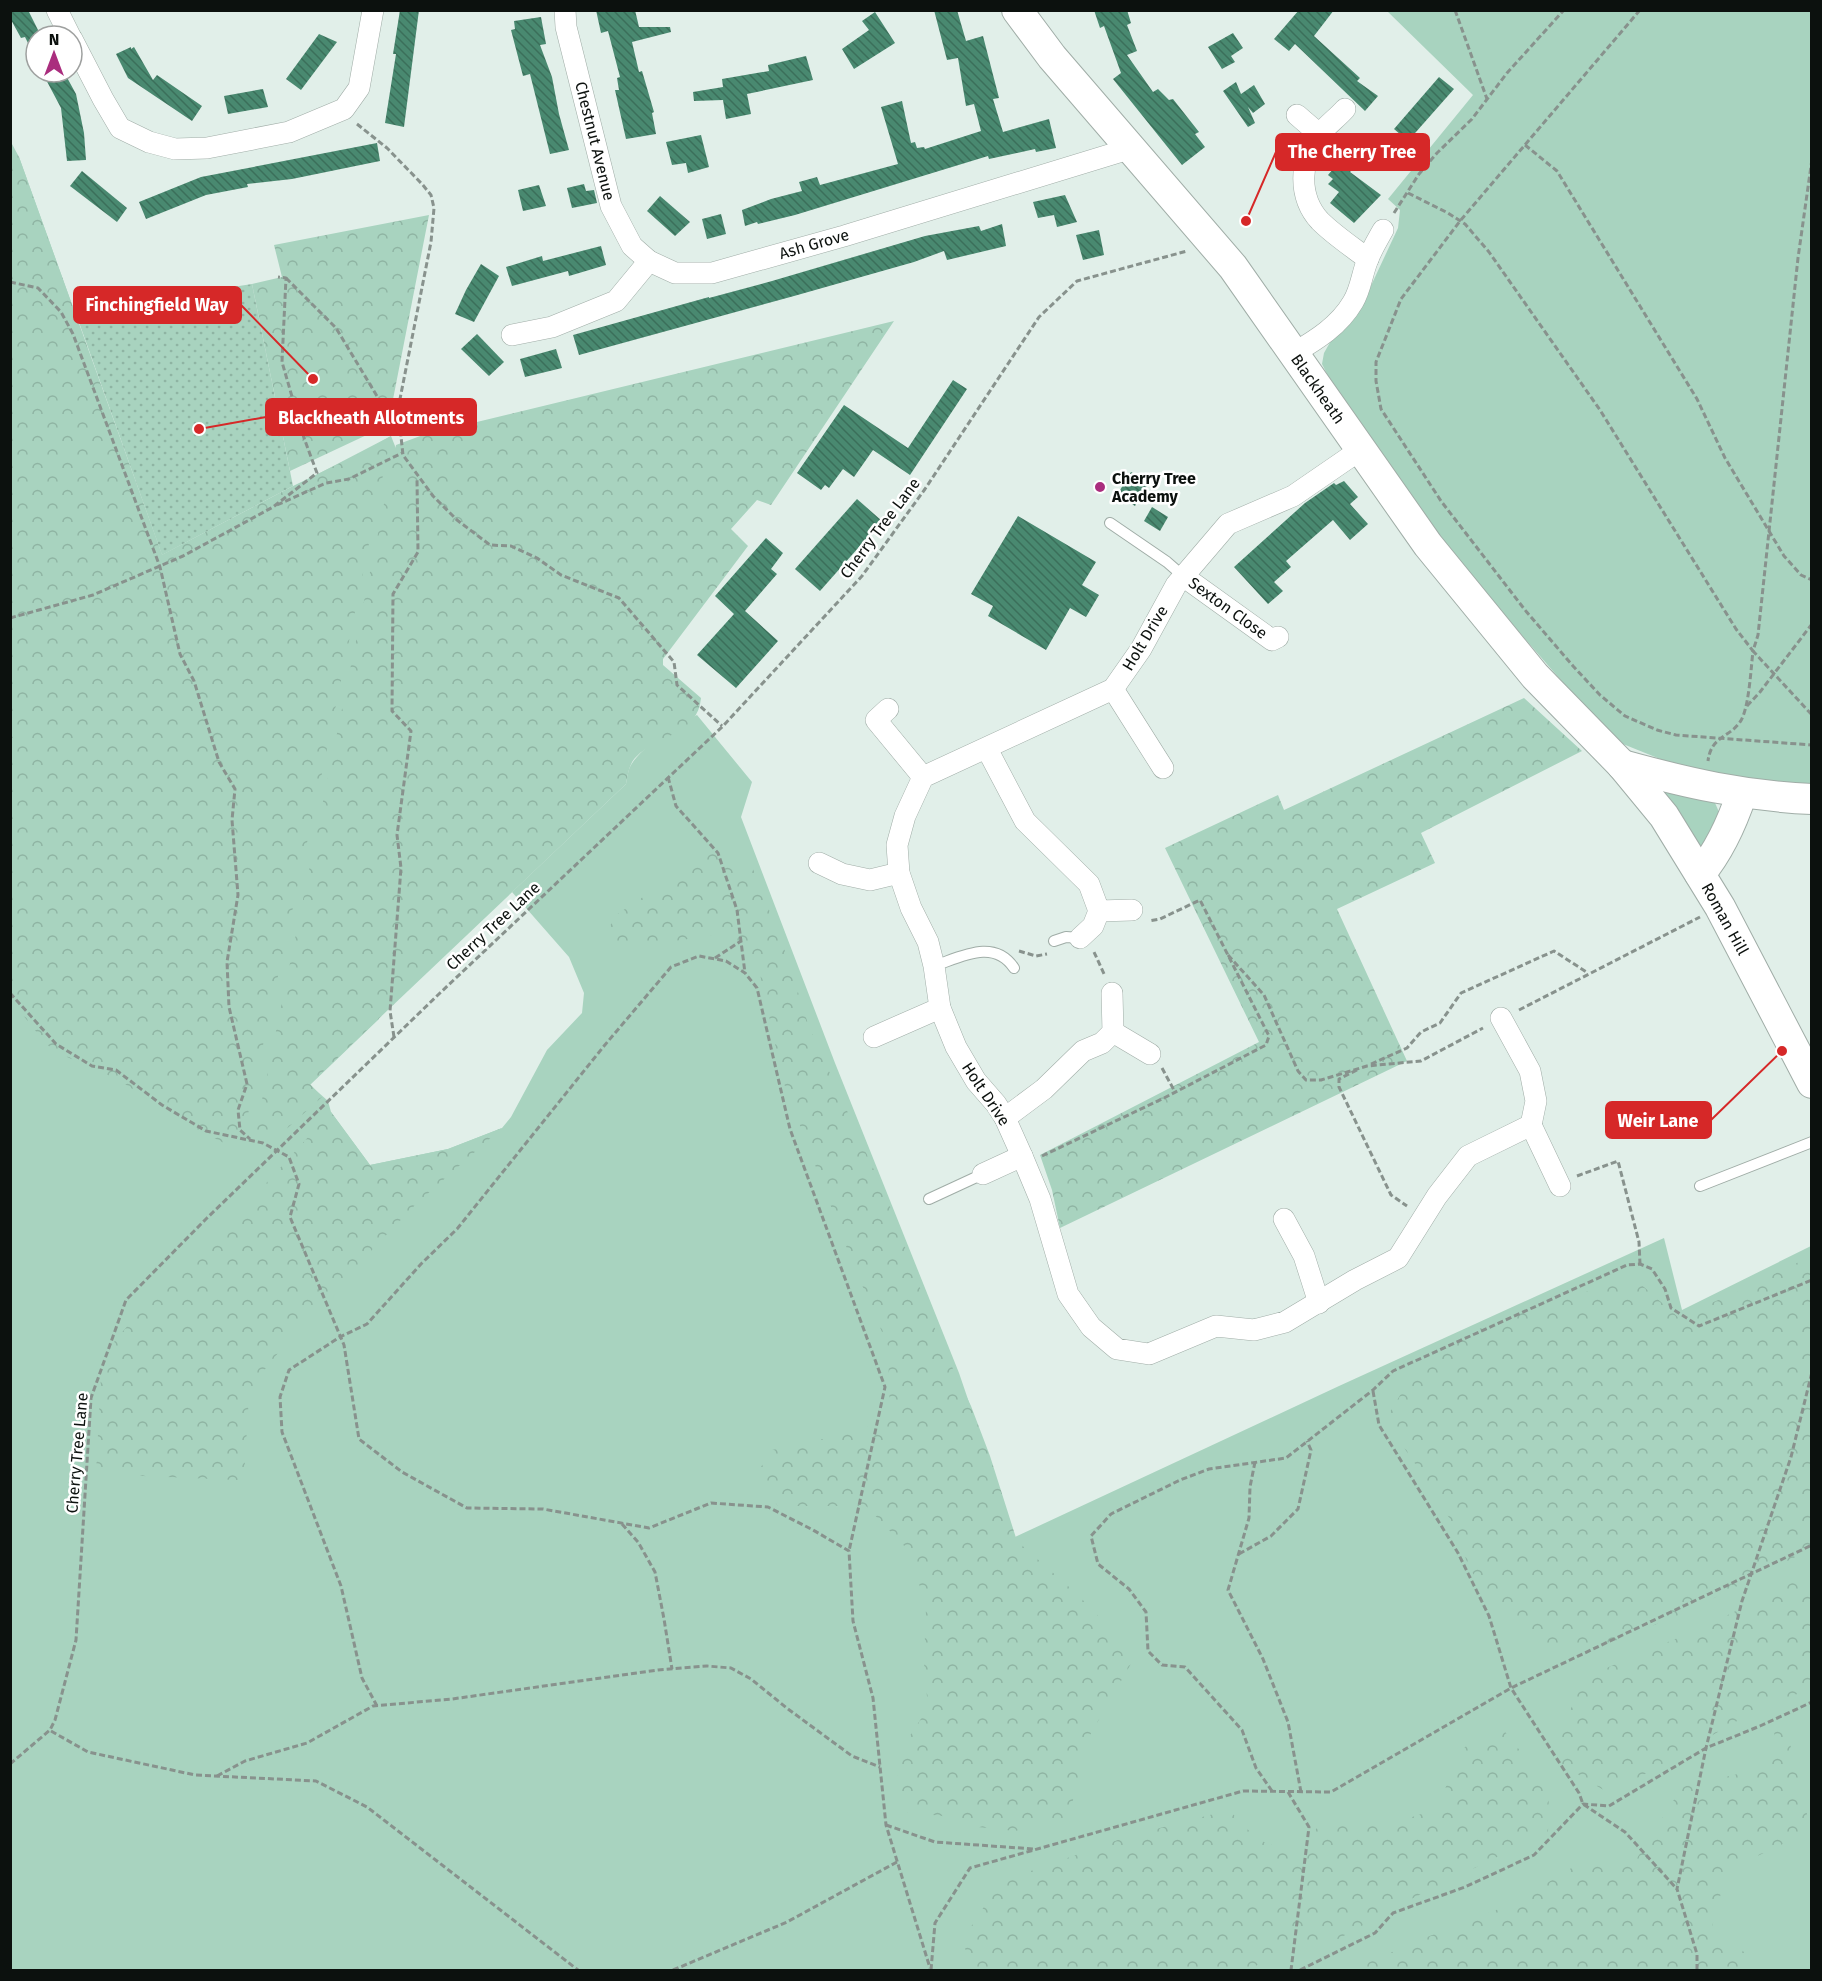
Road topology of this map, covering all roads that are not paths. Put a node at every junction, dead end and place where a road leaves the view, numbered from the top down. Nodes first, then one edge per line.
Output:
1 (57, 10) edge
2 (373, 10) edge
3 (565, 10) edge
4 (1017, 10) edge
5 (64, 24) edge
6 (84, 62) edge
7 (1345, 109) dead end
8 (1298, 115) dead end
9 (1319, 134) junction
10 (1132, 148) junction
11 (1383, 230) road end
12 (1368, 259) junction
13 (649, 261) junction
14 (512, 335) dead end
15 (1294, 353) junction
16 (1360, 450) junction
17 (1110, 523) dead end
18 (1184, 576) junction
19 (1270, 642) dead end
20 (1113, 689) junction
21 (888, 709) dead end
22 (987, 749) junction
23 (1622, 765) junction
24 (1162, 768) dead end
25 (923, 777) junction
26 (1742, 793) junction
27 (1812, 799) edge
28 (819, 863) dead end
29 (899, 873) junction
30 (1700, 874) junction
31 (1132, 910) road end
32 (1099, 911) junction
33 (1080, 938) joint
34 (1054, 941) dead end
35 (934, 966) junction
36 (1014, 968) dead end
37 (1112, 993) road end
38 (940, 1008) junction
39 (1502, 1018) road end
40 (1113, 1032) junction
41 (874, 1037) dead end
42 (1150, 1054) road end
43 (1812, 1083) edge
44 (1005, 1118) junction
45 (1531, 1125) junction
46 (1812, 1142) edge
47 (1024, 1160) junction
48 (983, 1174) joint
49 (1560, 1186) road end
50 (1700, 1186) dead end
51 (928, 1198) dead end
52 (1284, 1219) dead end
53 (1319, 1303) junction

1 - 5 street
2 - 6 street
3 - 13 street, Chestnut Avenue
4 - 10 main road, Blackheath
7 - 9 street
8 - 9 street
9 - 12 street
10 - 13 street, Ash Grove
10 - 15 main road, Blackheath
11 - 12 street
12 - 15 street
13 - 14 street
15 - 16 main road, Blackheath
16 - 18 street, Holt Drive
16 - 23 main road, Blackheath
17 - 18 lane
18 - 19 street, Sexton Close
18 - 20 street, Holt Drive
20 - 22 street, Holt Drive
20 - 24 street
21 - 25 street
22 - 25 street, Holt Drive
22 - 32 street
23 - 26 main road
23 - 30 main road, Roman Hill
25 - 29 street, Holt Drive
26 - 27 main road
26 - 30 main road
28 - 29 street
29 - 35 street, Holt Drive
30 - 43 main road, Roman Hill
31 - 32 street
32 - 33 street
33 - 34 lane
35 - 36 lane
35 - 38 street, Holt Drive
37 - 40 street
38 - 41 street
38 - 44 street, Holt Drive
39 - 45 street
40 - 42 street
40 - 44 street
44 - 47 street, Holt Drive
45 - 49 street
45 - 53 street, Holt Drive
46 - 50 lane
47 - 48 street
47 - 53 street, Holt Drive
48 - 51 lane
52 - 53 street

